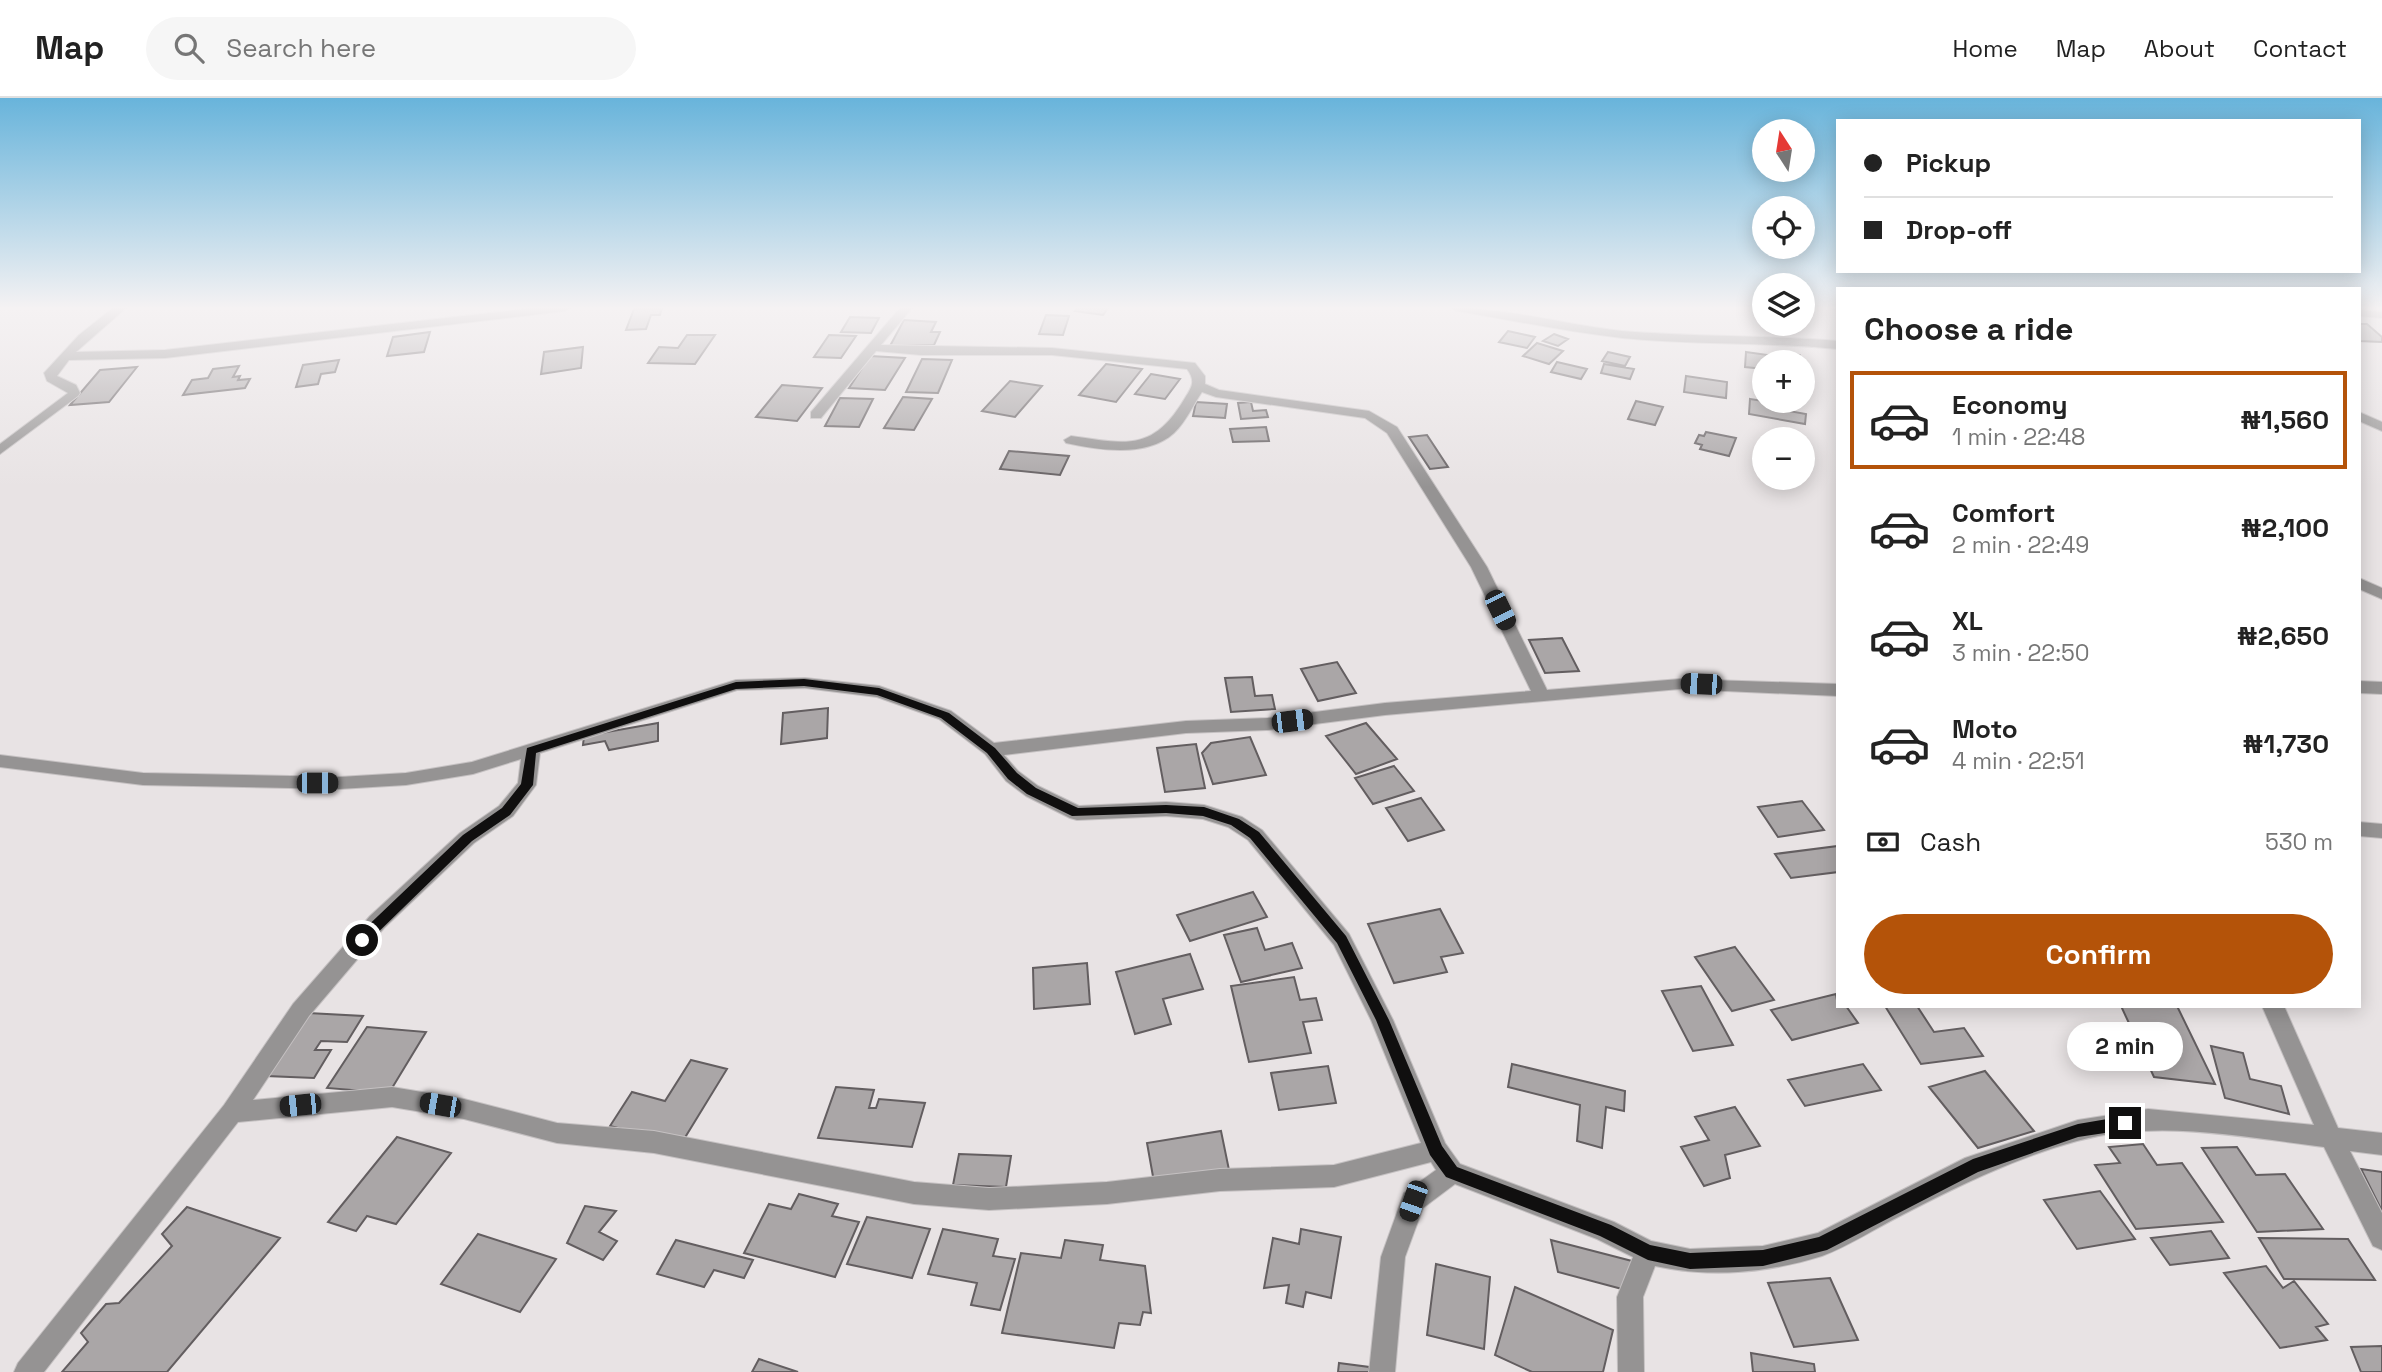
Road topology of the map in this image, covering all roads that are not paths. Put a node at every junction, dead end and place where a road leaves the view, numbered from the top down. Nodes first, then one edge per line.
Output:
1 (56, 367) edge
2 (854, 367) edge
3 (1192, 367) edge
4 (1199, 386) junction
5 (816, 415) dead end
6 (2361, 417) edge
7 (2382, 427) edge
8 (1071, 440) dead end
9 (0, 450) edge
10 (2361, 584) edge
11 (2382, 594) edge
12 (2361, 687) edge
13 (2382, 688) edge
14 (1836, 690) edge
15 (1542, 696) junction
16 (991, 750) junction
17 (531, 751) junction
18 (0, 761) edge
19 (2361, 829) edge
20 (2382, 831) edge
21 (2274, 1008) edge
22 (232, 1112) junction
23 (2332, 1138) junction
24 (2382, 1144) edge
25 (1436, 1150) junction
26 (1452, 1172) junction
27 (2382, 1238) edge
28 (1648, 1252) junction
29 (27, 1372) edge
30 (1382, 1372) edge
31 (1631, 1372) edge

1 - 9 street
2 - 5 street
3 - 4 street
4 - 8 street
4 - 15 street
6 - 7 street
10 - 11 street
12 - 13 street
14 - 15 street
15 - 16 street
16 - 17 street
16 - 25 street
17 - 18 street
17 - 22 street
19 - 20 street
21 - 23 street
22 - 25 street
22 - 29 street
23 - 24 street
23 - 27 street
23 - 28 street
25 - 26 street
26 - 28 street
26 - 30 street
28 - 31 street

